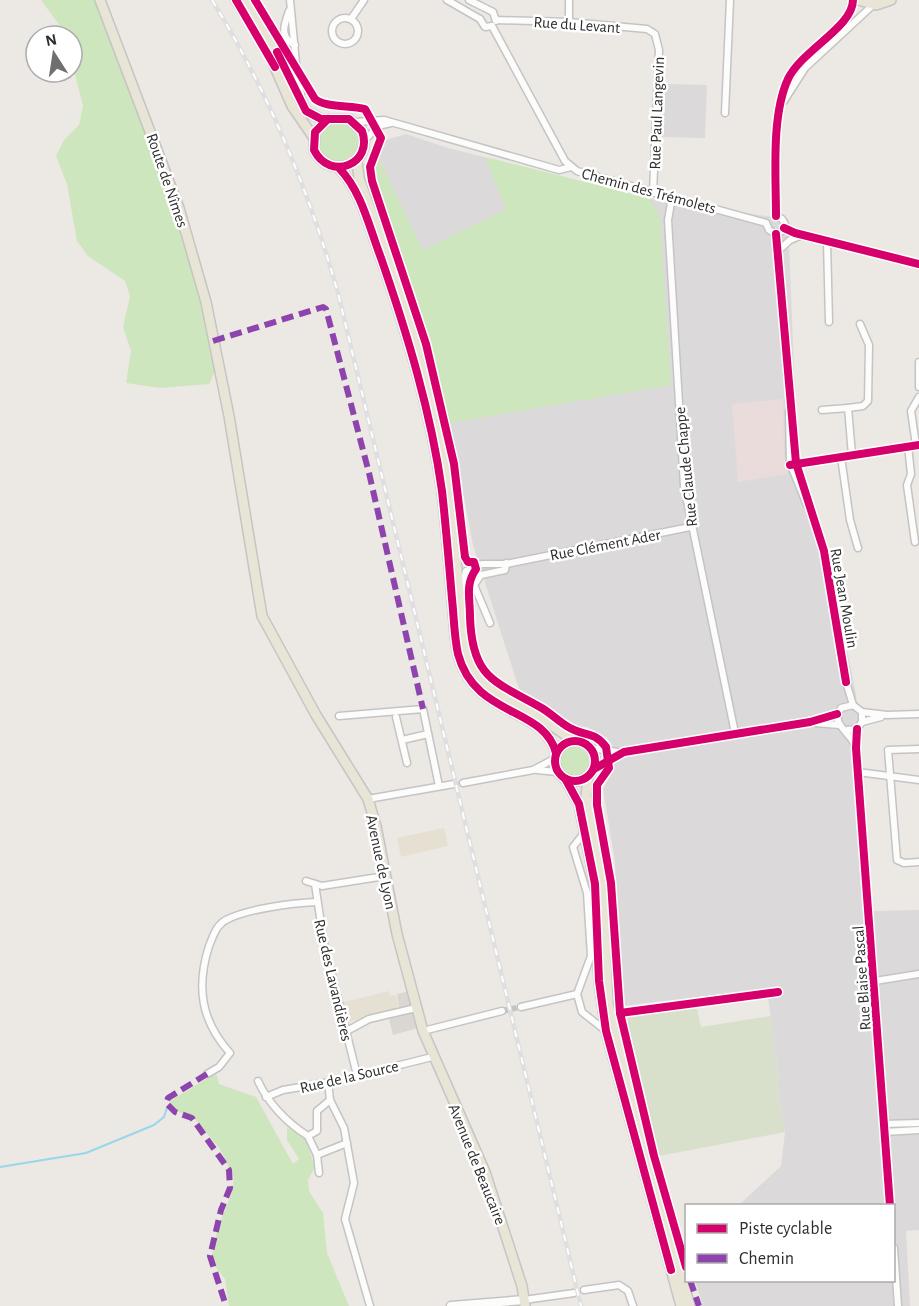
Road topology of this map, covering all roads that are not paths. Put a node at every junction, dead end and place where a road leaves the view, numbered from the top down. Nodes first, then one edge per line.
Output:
1 (100, 0) edge
2 (236, 0) edge
3 (246, 0) edge
4 (290, 0) edge
5 (364, 0) edge
6 (447, 0) edge
7 (469, 0) edge
8 (569, 0) edge
9 (729, 0) edge
10 (854, 0) edge
11 (858, 0) edge
12 (891, 0) edge
13 (873, 5) junction
14 (487, 11) junction
15 (480, 19) junction
16 (351, 20) junction
17 (569, 22) junction
18 (494, 23) junction
19 (655, 34) joint
20 (782, 105) junction
21 (302, 106) junction
22 (725, 113) dead end
23 (328, 119) junction
24 (355, 122) junction
25 (394, 123) junction
26 (314, 138) junction
27 (365, 140) junction
28 (357, 161) junction
29 (571, 167) junction
30 (339, 168) junction
31 (653, 193) junction
32 (672, 197) junction
33 (776, 216) junction
34 (766, 223) junction
35 (784, 228) junction
36 (776, 234) junction
37 (803, 235) junction
38 (827, 241) junction
39 (778, 252) junction
40 (919, 264) edge
41 (829, 322) dead end
42 (860, 324) dead end
43 (919, 362) edge
44 (919, 387) edge
45 (919, 397) edge
46 (848, 408) junction
47 (822, 410) dead end
48 (917, 445) edge
49 (908, 447) junction
50 (852, 455) junction
51 (841, 457) junction
52 (793, 464) junction
53 (690, 526) junction
54 (915, 542) dead end
55 (858, 548) dead end
56 (506, 564) junction
57 (459, 599) junction
58 (262, 616) joint
59 (490, 623) dead end
60 (846, 682) junction
61 (853, 705) junction
62 (843, 706) junction
63 (862, 712) junction
64 (837, 714) junction
65 (919, 714) edge
66 (888, 715) junction
67 (339, 716) dead end
68 (396, 717) dead end
69 (810, 722) junction
70 (862, 723) junction
71 (839, 725) junction
72 (857, 729) junction
73 (847, 730) junction
74 (735, 733) junction
75 (428, 734) junction
76 (402, 740) junction
77 (574, 741) junction
78 (590, 748) junction
79 (856, 748) junction
80 (919, 749) edge
81 (624, 752) junction
82 (555, 756) junction
83 (407, 763) dead end
84 (594, 769) junction
85 (533, 770) junction
86 (557, 772) junction
87 (858, 772) junction
88 (890, 776) junction
89 (588, 777) junction
90 (566, 780) junction
91 (919, 780) edge
92 (463, 783) dead end
93 (454, 784) dead end
94 (439, 786) junction
95 (368, 799) junction
96 (585, 832) junction
97 (919, 862) edge
98 (385, 876) junction
99 (306, 881) dead end
100 (315, 884) junction
101 (316, 902) junction
102 (919, 974) edge
103 (875, 981) junction
104 (577, 994) junction
105 (521, 1007) tunnel mouth
106 (417, 1008) junction
107 (502, 1011) tunnel mouth
108 (422, 1028) junction
109 (606, 1031) junction
110 (345, 1032) junction
111 (432, 1057) junction
112 (207, 1074) dead end
113 (357, 1075) junction
114 (258, 1081) dead end
115 (328, 1082) junction
116 (266, 1097) junction
117 (330, 1100) junction
118 (919, 1123) edge
119 (884, 1128) junction
120 (919, 1130) edge
121 (308, 1136) junction
122 (347, 1143) junction
123 (317, 1155) junction
124 (320, 1173) dead end
125 (890, 1204) edge
126 (895, 1262) edge
127 (584, 1290) dead end
128 (574, 1293) dead end
129 (525, 1303) edge
130 (369, 1306) edge
131 (452, 1306) edge
132 (633, 1306) edge
133 (681, 1306) edge
134 (690, 1306) edge
135 (898, 1306) edge

1 - 58 main road, Route de Nîmes
2 - 26 main road
3 - 21 main road
4 - 21 street
5 - 16 street
6 - 15 street
7 - 14 street
8 - 17 street
9 - 22 street
10 - 20 street
11 - 13 main road
12 - 13 main road
13 - 20 street
14 - 15 street
14 - 18 street
15 - 18 street
16 - 16 street
17 - 18 street, Rue du Levant
17 - 19 street, Rue du Levant
18 - 29 street
19 - 31 street, Rue Paul Langevin
20 - 33 street
21 - 23 main road
23 - 24 main road
23 - 26 main road
24 - 25 street, Chemin des Trémolets
24 - 27 main road
25 - 27 street
25 - 29 street, Chemin des Trémolets
26 - 30 main road
27 - 28 main road
28 - 30 main road
28 - 57 main road
29 - 31 street, Chemin des Trémolets
30 - 82 main road
31 - 32 street, Chemin des Trémolets
32 - 34 street, Chemin des Trémolets
32 - 53 street, Rue Claude Chappe
33 - 34 street
33 - 35 street
34 - 36 street
35 - 36 street
35 - 37 street
36 - 39 street, Rue Jean Moulin
37 - 38 street
37 - 39 street
38 - 40 street
38 - 41 street
39 - 52 street, Rue Jean Moulin
42 - 46 street
43 - 44 street
45 - 48 street
46 - 47 street
46 - 50 street
48 - 49 street
49 - 50 street
49 - 54 street
50 - 51 street
51 - 52 street
51 - 55 street
52 - 60 street, Rue Jean Moulin
53 - 56 street, Rue Clément Ader
53 - 74 street, Rue Claude Chappe
56 - 57 street, Rue Clément Ader
56 - 59 street
57 - 77 main road
58 - 95 main road, Avenue de Lyon
60 - 61 street, Rue Jean Moulin
60 - 62 street, Rue Jean Moulin
61 - 62 street
61 - 63 street
62 - 64 street
63 - 66 street
63 - 70 street
64 - 69 street
64 - 71 street
65 - 66 street
66 - 70 street
67 - 75 street
68 - 76 street
69 - 71 street
69 - 74 street
70 - 72 street
71 - 73 street
72 - 73 street
72 - 79 street, Rue Blaise Pascal
73 - 79 street, Rue Blaise Pascal
74 - 81 street
75 - 76 street
75 - 94 street
76 - 83 street
77 - 78 main road
77 - 82 main road
78 - 81 street
78 - 84 main road
79 - 87 street, Rue Blaise Pascal
80 - 88 street
81 - 84 street
82 - 85 street
82 - 86 main road
84 - 89 main road
85 - 86 street
85 - 92 street
86 - 90 main road
87 - 88 street
87 - 103 street, Rue Blaise Pascal
88 - 91 street
88 - 97 street
89 - 90 main road
89 - 134 main road
90 - 96 main road
93 - 94 street
94 - 95 street
95 - 98 main road, Avenue de Lyon
96 - 104 street
96 - 109 main road
98 - 100 street
98 - 106 main road, Avenue de Lyon
99 - 100 street
100 - 101 street, Rue des Lavandières
101 - 110 street, Rue des Lavandières
101 - 112 street
102 - 103 street
103 - 119 street, Rue Blaise Pascal
104 - 105 street
104 - 109 street
106 - 108 main road, Avenue de Lyon
106 - 110 street
107 - 108 street
108 - 111 main road, Avenue de Beaucaire
109 - 133 main road
110 - 113 street, Rue des Lavandières
111 - 113 street, Rue de la Source
111 - 129 main road, Avenue de Beaucaire
113 - 115 street, Rue de la Source
114 - 116 street
115 - 116 street, Rue de la Source
115 - 117 street
116 - 121 street
117 - 121 street
117 - 122 street
118 - 119 street
119 - 120 street
119 - 125 street, Rue Blaise Pascal
121 - 123 street
122 - 123 street
122 - 130 street
123 - 124 street
126 - 135 street
127 - 132 street
128 - 129 street
129 - 131 street

